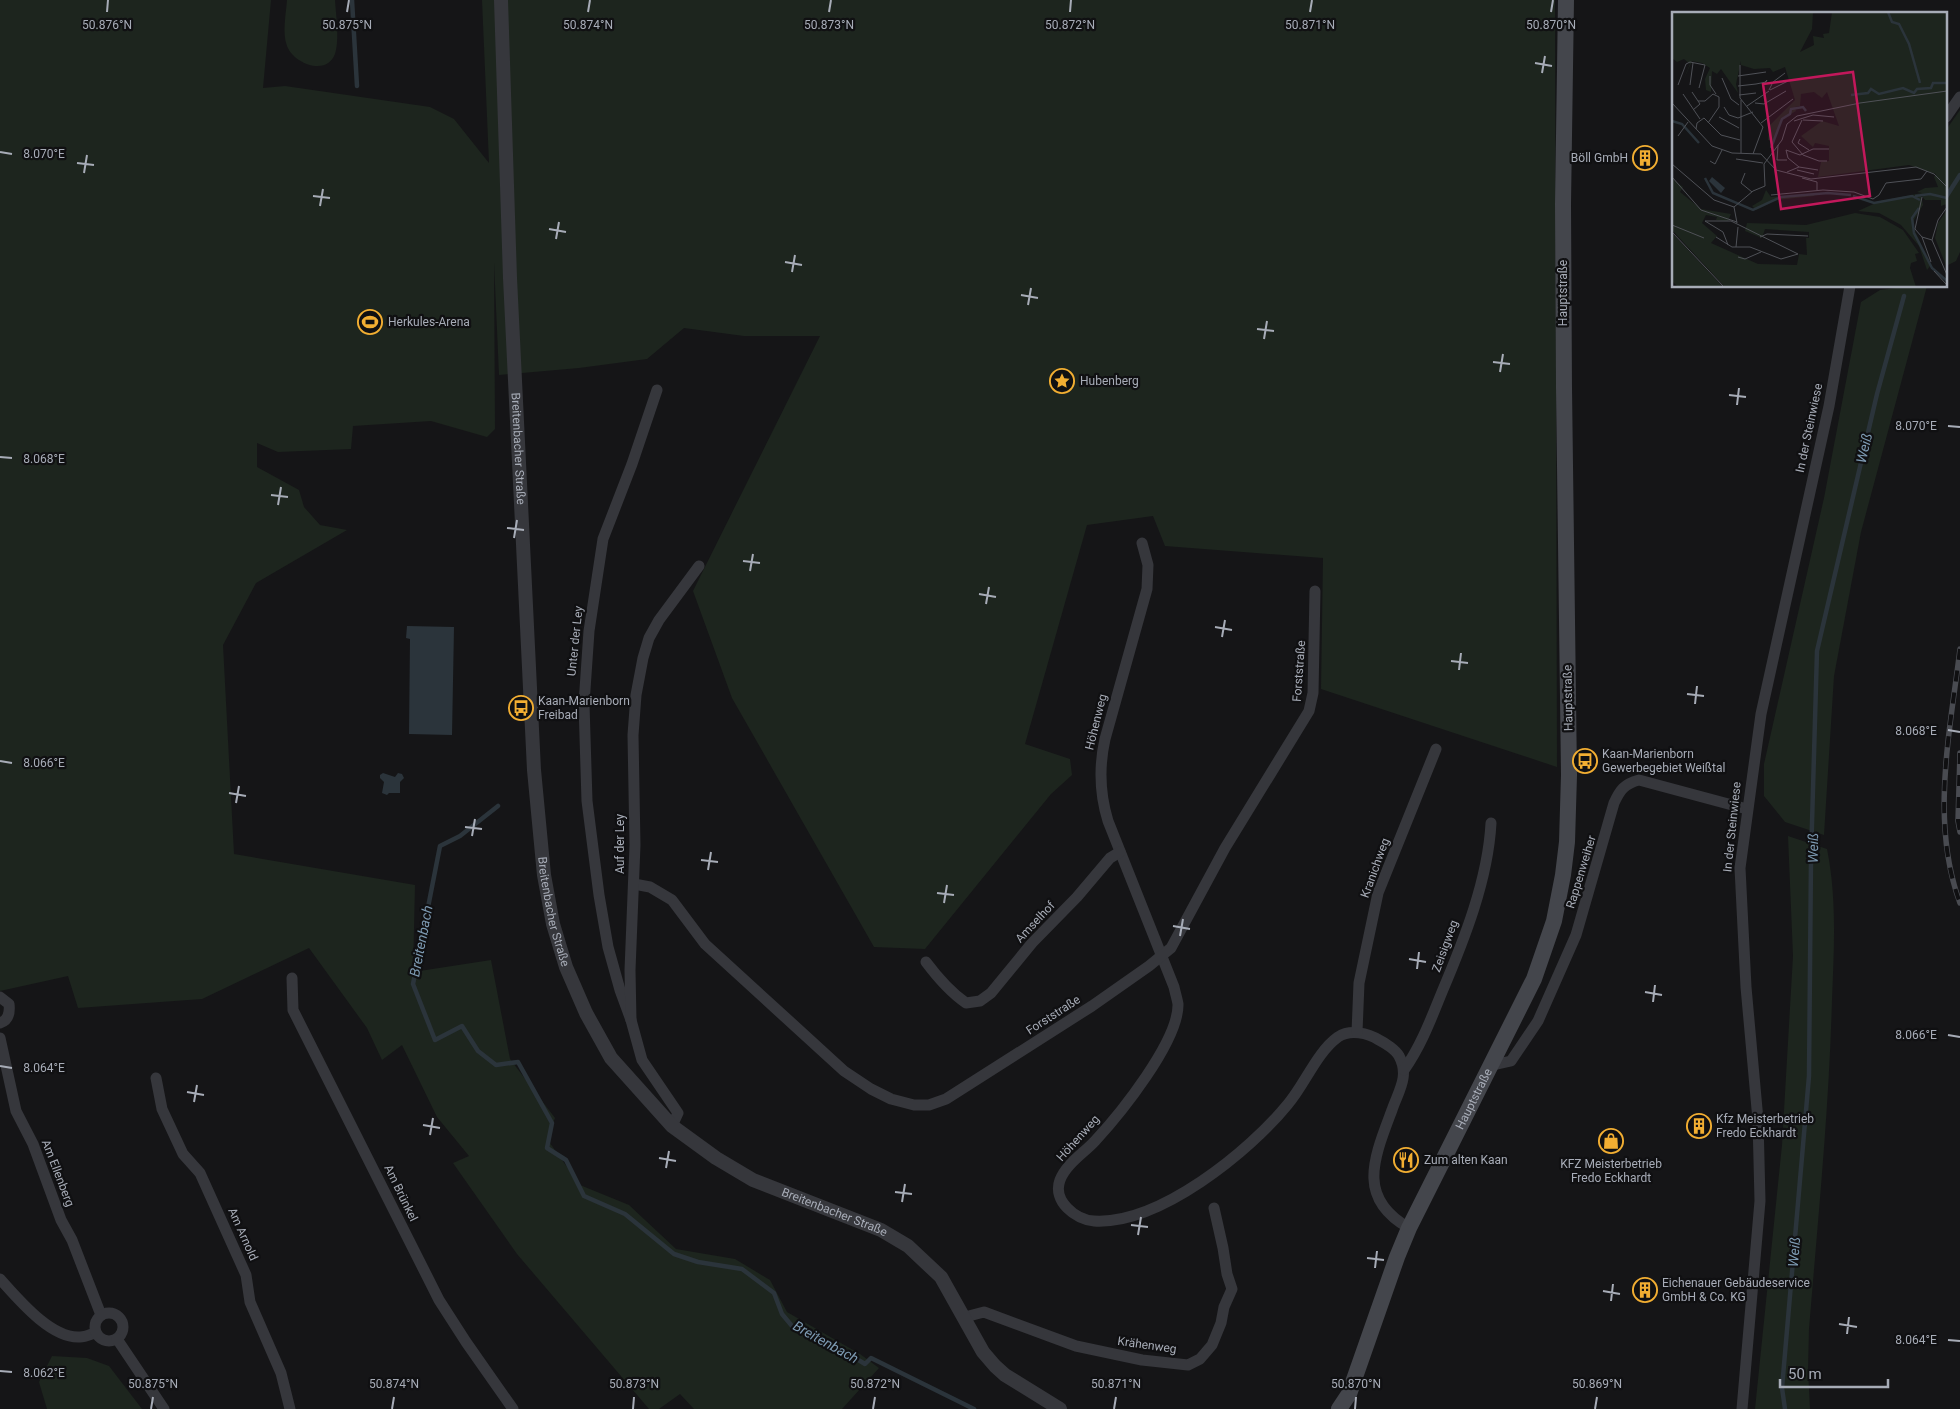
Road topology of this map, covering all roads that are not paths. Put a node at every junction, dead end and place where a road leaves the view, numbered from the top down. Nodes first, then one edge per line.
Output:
1 (501, 0) edge
2 (1566, 0) edge
3 (1960, 97) edge
4 (1948, 114) edge
5 (1850, 288) edge
6 (657, 390) dead end
7 (1142, 543) dead end
8 (699, 566) dead end
9 (1315, 591) dead end
10 (1436, 749) dead end
11 (1747, 809) junction
12 (1491, 824) dead end
13 (1120, 852) junction
14 (634, 884) junction
15 (1161, 956) junction
16 (926, 962) dead end
17 (292, 978) dead end
18 (0, 997) edge
19 (631, 1020) junction
20 (0, 1023) edge
21 (1357, 1032) junction
22 (0, 1038) edge
23 (1493, 1065) junction
24 (1404, 1070) junction
25 (156, 1078) dead end
26 (672, 1126) junction
27 (1214, 1208) dead end
28 (1410, 1228) junction
29 (0, 1279) edge
30 (101, 1315) junction
31 (965, 1317) junction
32 (95, 1333) junction
33 (117, 1338) junction
34 (164, 1409) edge
35 (290, 1409) edge
36 (513, 1409) edge
37 (1060, 1409) edge
38 (1339, 1409) edge
39 (1742, 1409) edge

1 - 26 street, Breitenbacher Straße
2 - 23 main road, Hauptstraße
3 - 4 street
5 - 11 street, In der Steinwiese
6 - 19 street, Unter der Ley
7 - 13 street, Höhenweg
8 - 14 street, Auf der Ley
9 - 15 street, Forststraße
10 - 21 street, Kranichweg
11 - 23 street, Rappenweiher
11 - 39 street, In der Steinwiese
12 - 24 street, Zeisigweg
13 - 15 street, Höhenweg
13 - 16 street, Amselhof
14 - 15 street, Forststraße
14 - 19 street, Auf der Ley
15 - 21 street, Höhenweg
17 - 36 street, Am Brünkel
18 - 20 street
19 - 26 street, Auf der Ley
21 - 24 street
22 - 30 street, Am Ellenberg
23 - 28 main road, Hauptstraße
24 - 28 street
25 - 35 street, Am Arnold
26 - 31 street, Breitenbacher Straße
27 - 31 street, Krähenweg
28 - 38 main road, Hauptstraße
29 - 32 street
30 - 32 street
30 - 33 street
31 - 37 street, Breitenbacher Straße
32 - 33 street
33 - 34 street

